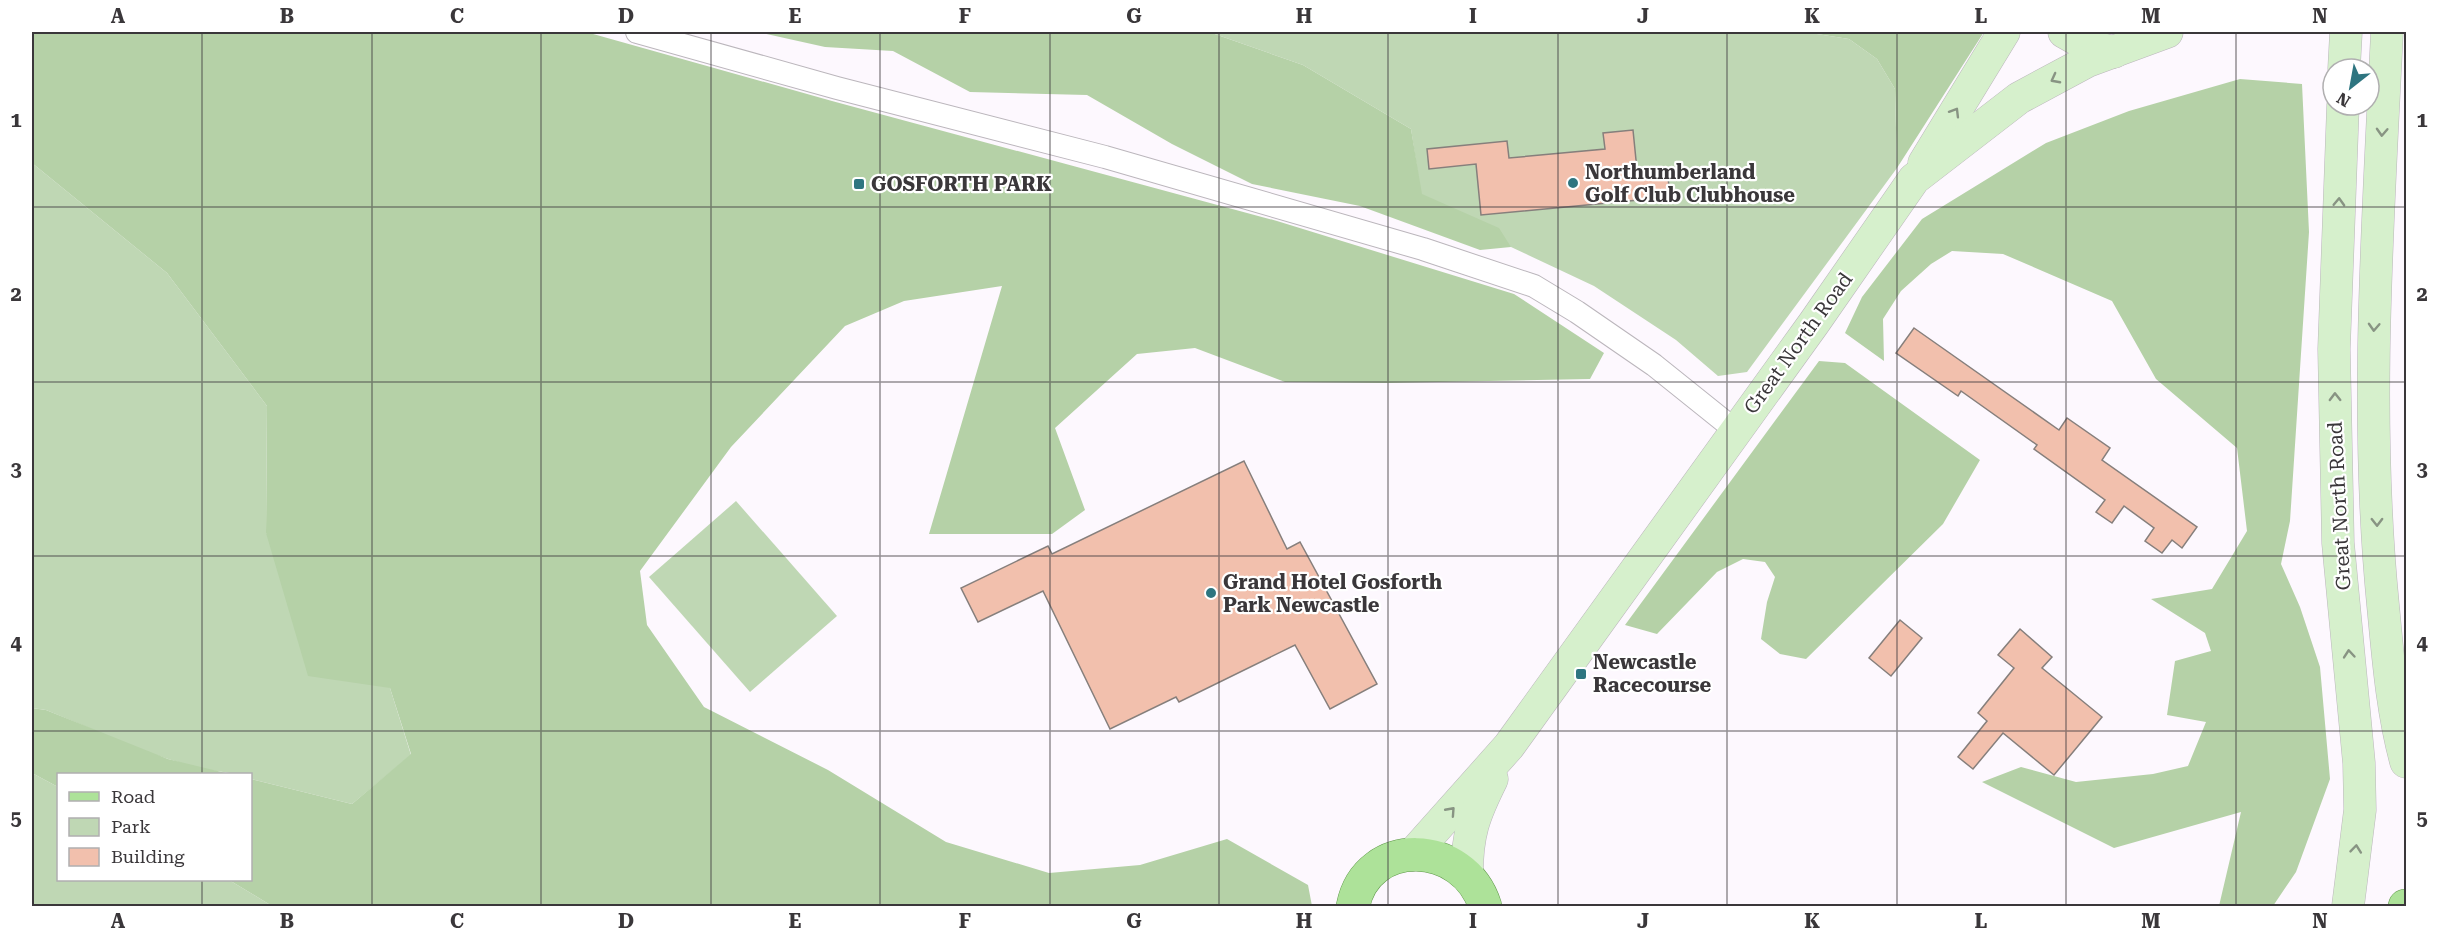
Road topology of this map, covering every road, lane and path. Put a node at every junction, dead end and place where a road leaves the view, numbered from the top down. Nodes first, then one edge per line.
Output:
1 (637, 32) edge
2 (2004, 32) edge
3 (2064, 32) edge
4 (2167, 32) edge
5 (2346, 32) edge
6 (2387, 32) edge
7 (2114, 52) junction
8 (2345, 57) edge
9 (2343, 117) edge
10 (1914, 179) junction
11 (1735, 430) junction
12 (1509, 746) junction
13 (2406, 762) edge
14 (1412, 855) junction
15 (1483, 895) edge
16 (1353, 906) edge
17 (2348, 906) edge

1 - 11 street
10 -> 2 main road
3 - 7 main road
4 - 7 main road, Great North Road
5 - 8 main road
6 -> 13 main road, Great North Road
7 -> 10 main road, Great North Road
17 -> 9 main road, Great North Road
10 - 11 main road, Great North Road
11 - 12 main road, Great North Road
14 -> 12 main road, Great North Road
12 - 15 main road, Great North Road
14 - 15 main road
14 - 16 main road

